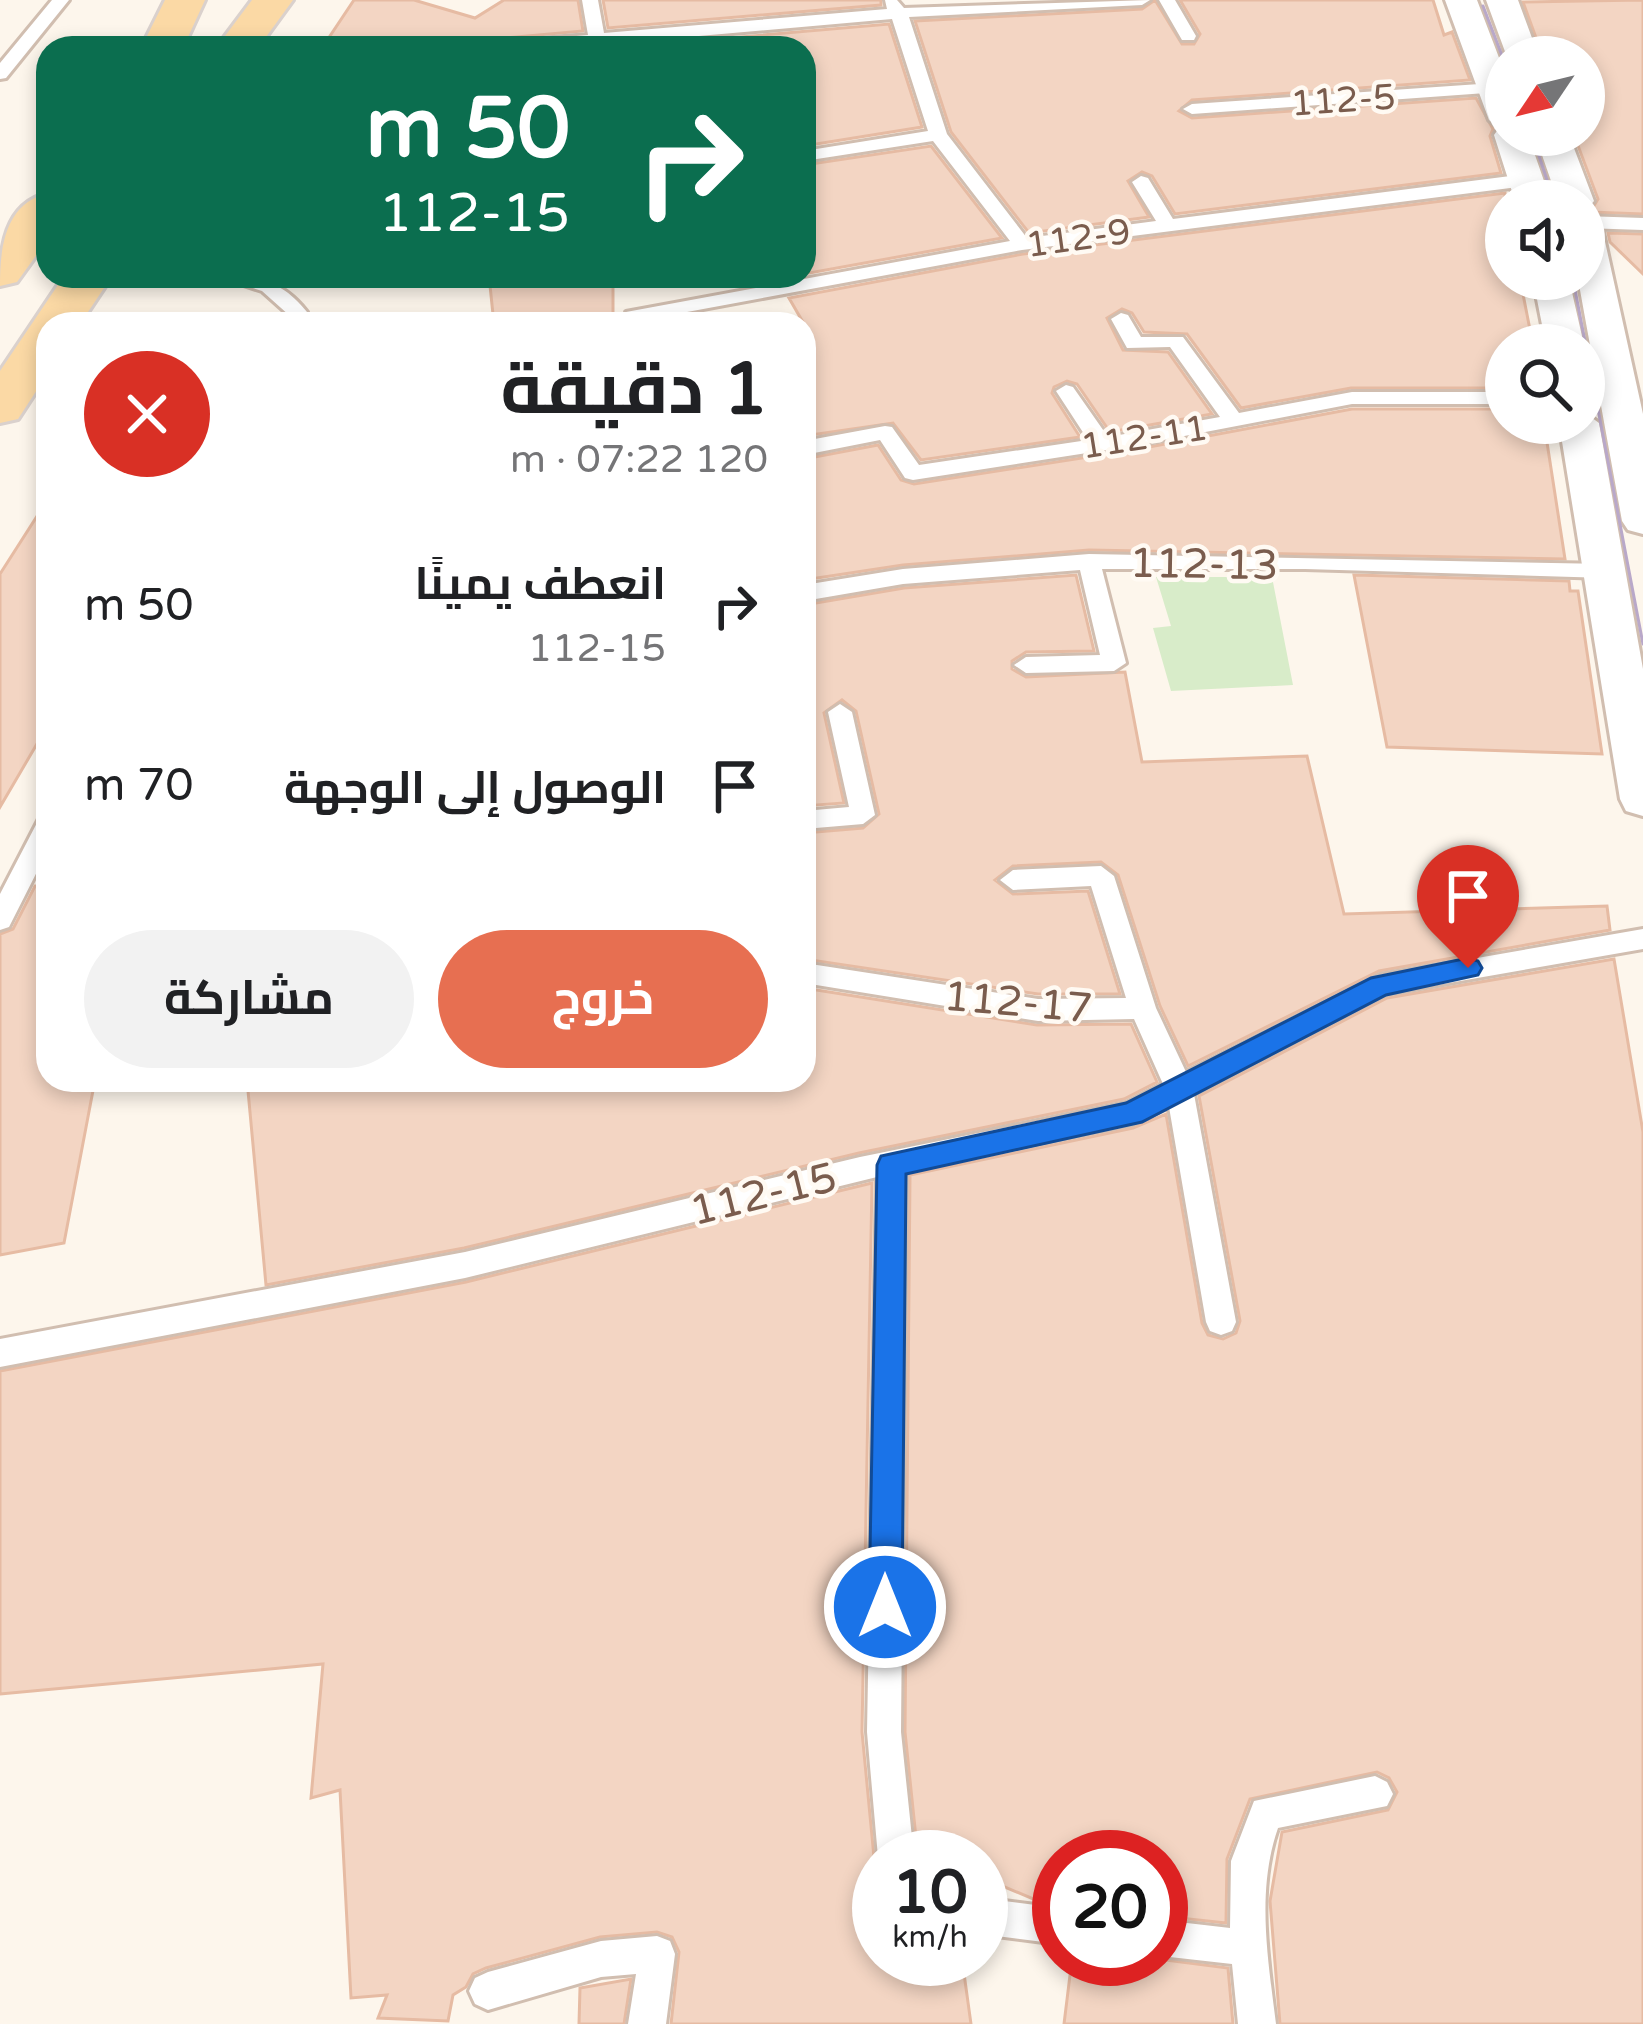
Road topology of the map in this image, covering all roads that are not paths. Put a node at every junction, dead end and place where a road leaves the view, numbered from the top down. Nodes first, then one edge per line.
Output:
1 (61, 0) edge
2 (185, 0) edge
3 (273, 0) edge
4 (590, 0) edge
5 (1142, 0) edge
6 (1167, 0) edge
7 (1462, 0) edge
8 (1502, 0) edge
9 (1003, 4) edge
10 (894, 7) edge
11 (168, 36) edge
12 (246, 36) edge
13 (596, 36) edge
14 (633, 36) edge
15 (1188, 36) dead end
16 (1515, 36) edge
17 (1485, 63) edge
18 (0, 74) edge
19 (1485, 89) edge
20 (1192, 109) dead end
21 (938, 135) junction
22 (816, 153) edge
23 (1141, 182) dead end
24 (1485, 195) edge
25 (36, 223) edge
26 (1167, 224) junction
27 (1643, 224) edge
28 (1605, 225) edge
29 (1022, 244) junction
30 (0, 272) edge
31 (1605, 279) edge
32 (816, 282) edge
33 (1643, 285) edge
34 (273, 288) edge
35 (784, 288) edge
36 (1605, 300) edge
37 (298, 312) edge
38 (655, 312) edge
39 (1121, 319) dead end
40 (36, 354) edge
41 (1629, 366) edge
42 (1066, 391) dead end
43 (1485, 398) edge
44 (0, 408) edge
45 (1234, 422) junction
46 (1101, 443) junction
47 (1583, 444) edge
48 (816, 446) edge
49 (1643, 521) edge
50 (1089, 561) junction
51 (1606, 571) junction
52 (816, 591) edge
53 (1026, 665) dead end
54 (840, 712) dead end
55 (1643, 799) edge
56 (816, 819) edge
57 (36, 849) edge
58 (1013, 880) dead end
59 (0, 920) edge
60 (1643, 940) edge
61 (816, 976) edge
62 (1143, 1008) junction
63 (1180, 1090) junction
64 (892, 1165) junction
65 (1221, 1322) dead end
66 (0, 1352) edge
67 (1375, 1794) dead end
68 (893, 1830) edge
69 (1188, 1941) edge
70 (1248, 1948) junction
71 (488, 1991) dead end
72 (647, 2024) edge
73 (1257, 2024) edge

1 - 18 lane
2 - 11 main road
3 - 12 main road
4 - 13 lane
5 - 9 lane
6 - 15 lane
7 - 17 street
8 - 16 street
9 - 10 lane
10 - 14 lane
10 - 21 lane
19 - 20 lane, 112-5
21 - 22 lane
21 - 29 lane
23 - 26 lane
24 - 26 lane, 112-9
25 - 30 main road
26 - 29 lane, 112-9
27 - 28 lane
29 - 32 lane, 112-9
31 - 33 street
34 - 37 lane
35 - 38 lane, 112-9
36 - 41 street
39 - 45 lane
40 - 44 main road
41 - 49 street
42 - 46 lane
43 - 45 lane, 112-11
45 - 46 lane, 112-11
46 - 48 lane, 112-11
47 - 51 street
50 - 51 lane, 112-13
50 - 52 lane, 112-13
50 - 53 lane
51 - 55 street
54 - 56 lane
57 - 59 lane
58 - 62 lane
60 - 63 lane, 112-15
61 - 62 lane, 112-17
62 - 63 lane, 112-17
63 - 64 lane, 112-15
63 - 65 lane, 112-17
64 - 66 lane, 112-15
64 - 68 lane
67 - 70 lane
69 - 70 lane
70 - 73 lane
71 - 72 lane

